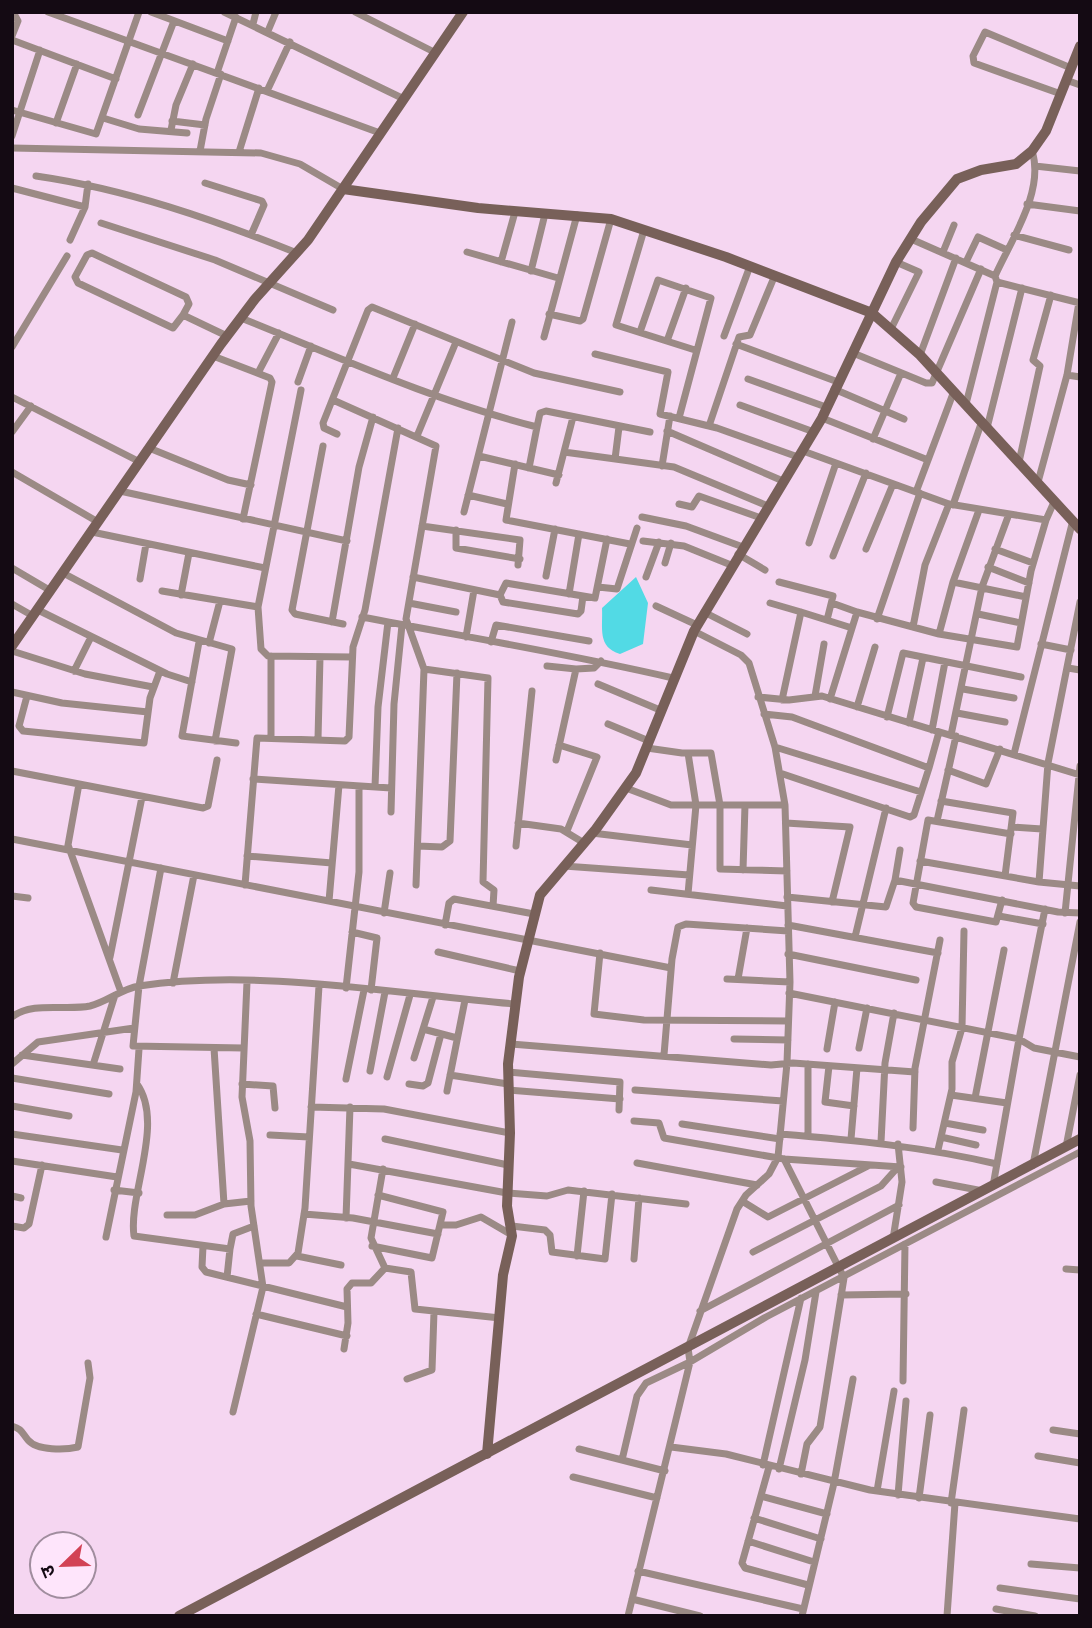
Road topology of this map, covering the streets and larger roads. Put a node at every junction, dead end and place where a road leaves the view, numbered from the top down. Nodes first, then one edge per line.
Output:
1 (13, 12) edge
2 (48, 12) edge
3 (139, 12) edge
4 (150, 12) edge
5 (224, 12) edge
6 (256, 12) edge
7 (276, 12) edge
8 (355, 12) edge
9 (463, 12) edge
10 (236, 17) junction
11 (174, 21) junction
12 (253, 24) junction
13 (268, 31) junction
14 (12, 38) edge
15 (129, 41) junction
16 (228, 41) junction
17 (290, 42) junction
18 (1080, 46) edge
19 (40, 50) junction
20 (162, 53) junction
21 (436, 53) junction
22 (77, 64) junction
23 (192, 64) junction
24 (1071, 68) junction
25 (219, 74) junction
26 (116, 79) junction
27 (1066, 80) junction
28 (1080, 85) edge
29 (263, 89) junction
30 (1060, 94) junction
31 (404, 99) junction
32 (16, 111) edge
33 (138, 114) dead end
34 (103, 118) junction
35 (172, 121) junction
36 (56, 123) junction
37 (205, 125) junction
38 (172, 130) junction
39 (187, 133) dead end
40 (380, 133) junction
41 (12, 136) edge
42 (12, 148) edge
43 (201, 151) junction
44 (1032, 151) junction
45 (239, 152) junction
46 (1035, 166) junction
47 (1080, 171) edge
48 (36, 176) dead end
49 (205, 183) dead end
50 (88, 184) junction
51 (12, 188) edge
52 (342, 189) junction
53 (1027, 204) junction
54 (85, 207) junction
55 (1080, 211) edge
56 (515, 212) junction
57 (545, 214) junction
58 (577, 215) junction
59 (611, 219) junction
60 (101, 223) dead end
61 (954, 225) dead end
62 (644, 230) junction
63 (251, 235) junction
64 (1014, 235) junction
65 (911, 239) junction
66 (70, 240) dead end
67 (1007, 250) junction
68 (1069, 250) dead end
69 (467, 252) dead end
70 (297, 253) junction
71 (943, 253) junction
72 (67, 256) dead end
73 (956, 258) junction
74 (501, 262) junction
75 (896, 262) junction
76 (966, 262) junction
77 (750, 266) junction
78 (981, 269) junction
79 (531, 271) junction
80 (775, 275) junction
81 (558, 278) junction
82 (996, 279) junction
83 (270, 284) junction
84 (686, 288) junction
85 (1022, 288) junction
86 (1051, 295) junction
87 (1079, 302) edge
88 (333, 310) dead end
89 (872, 313) junction
90 (548, 314) junction
91 (183, 316) junction
92 (241, 318) junction
93 (512, 322) dead end
94 (415, 324) junction
95 (891, 329) junction
96 (640, 332) junction
97 (279, 333) junction
98 (227, 336) junction
99 (724, 336) dead end
100 (544, 337) dead end
101 (667, 341) junction
102 (456, 342) junction
103 (736, 344) junction
104 (311, 346) junction
105 (12, 347) edge
106 (695, 350) junction
107 (853, 353) junction
108 (595, 354) dead end
109 (920, 355) junction
110 (213, 356) junction
111 (503, 360) junction
112 (349, 361) junction
113 (258, 373) junction
114 (901, 373) junction
115 (939, 374) junction
116 (1067, 375) junction
117 (393, 377) junction
118 (1080, 377) edge
119 (748, 379) dead end
120 (836, 385) junction
121 (954, 391) junction
122 (620, 392) dead end
123 (434, 396) junction
124 (12, 397) edge
125 (333, 400) junction
126 (966, 404) junction
127 (740, 405) dead end
128 (31, 406) junction
129 (826, 407) junction
130 (884, 411) junction
131 (489, 415) junction
132 (670, 416) junction
133 (373, 417) junction
134 (573, 418) junction
135 (679, 418) junction
136 (822, 418) junction
137 (904, 419) dead end
138 (985, 424) junction
139 (709, 426) junction
140 (537, 427) junction
141 (619, 427) junction
142 (398, 428) junction
143 (667, 431) junction
144 (12, 432) edge
145 (650, 432) dead end
146 (814, 432) junction
147 (337, 434) dead end
148 (417, 436) junction
149 (873, 439) junction
150 (323, 446) dead end
151 (149, 448) junction
152 (564, 452) junction
153 (800, 454) junction
154 (479, 456) junction
155 (615, 459) junction
156 (928, 460) junction
157 (140, 462) junction
158 (1019, 462) junction
159 (836, 463) junction
160 (515, 464) junction
161 (662, 466) junction
162 (529, 468) junction
163 (12, 472) edge
164 (866, 473) junction
165 (783, 481) junction
166 (1038, 482) junction
167 (893, 484) junction
168 (251, 485) junction
169 (120, 491) junction
170 (918, 492) junction
171 (468, 495) junction
172 (1054, 502) junction
173 (508, 504) junction
174 (679, 504) dead end
175 (951, 505) junction
176 (768, 506) junction
177 (979, 510) junction
178 (464, 512) dead end
179 (1009, 514) junction
180 (642, 517) dead end
181 (761, 518) junction
182 (243, 519) junction
183 (1046, 520) junction
184 (98, 522) junction
185 (1076, 524) edge
186 (273, 525) junction
187 (422, 526) junction
188 (637, 528) dead end
189 (555, 529) junction
190 (456, 530) junction
191 (92, 532) junction
192 (307, 533) junction
193 (579, 534) junction
194 (607, 540) junction
195 (347, 541) junction
196 (643, 541) dead end
197 (659, 542) junction
198 (671, 543) junction
199 (809, 543) dead end
200 (146, 544) junction
201 (630, 544) junction
202 (866, 549) dead end
203 (995, 549) junction
204 (740, 550) junction
205 (189, 553) junction
206 (833, 556) dead end
207 (665, 563) dead end
208 (1033, 563) junction
209 (731, 565) junction
210 (988, 567) junction
211 (12, 568) edge
212 (265, 568) junction
213 (765, 570) dead end
214 (63, 573) junction
215 (545, 576) dead end
216 (646, 577) dead end
217 (413, 578) junction
218 (140, 579) dead end
219 (779, 582) dead end
220 (953, 582) junction
221 (1029, 583) junction
222 (598, 587) junction
223 (982, 587) junction
224 (51, 590) junction
225 (474, 590) junction
226 (162, 591) dead end
227 (181, 594) junction
228 (569, 594) junction
229 (500, 595) junction
230 (583, 596) junction
231 (1026, 597) junction
232 (219, 601) junction
233 (1080, 602) edge
234 (409, 603) junction
235 (770, 603) dead end
236 (832, 603) junction
237 (12, 604) edge
238 (656, 606) dead end
239 (258, 607) junction
240 (456, 612) dead end
241 (704, 612) junction
242 (801, 612) junction
243 (857, 612) junction
244 (35, 613) junction
245 (978, 614) junction
246 (362, 617) junction
247 (877, 619) junction
248 (827, 620) junction
249 (332, 622) junction
250 (388, 622) junction
251 (1021, 623) junction
252 (344, 624) dead end
253 (404, 625) junction
254 (913, 627) junction
255 (696, 628) junction
256 (852, 628) junction
257 (17, 629) edge
258 (747, 634) dead end
259 (939, 634) junction
260 (91, 637) junction
261 (466, 637) junction
262 (973, 640) junction
263 (589, 641) dead end
264 (200, 642) junction
265 (491, 642) junction
266 (209, 643) junction
267 (824, 644) dead end
268 (1041, 644) junction
269 (875, 647) dead end
270 (12, 649) edge
271 (1071, 650) junction
272 (271, 656) junction
273 (320, 657) junction
274 (352, 657) junction
275 (923, 658) junction
276 (601, 661) junction
277 (945, 662) junction
278 (547, 666) dead end
279 (968, 666) junction
280 (1068, 668) junction
281 (424, 669) junction
282 (576, 669) junction
283 (160, 670) junction
284 (1080, 670) edge
285 (74, 671) junction
286 (457, 673) junction
287 (1021, 677) dead end
288 (673, 678) junction
289 (192, 682) junction
290 (598, 684) dead end
291 (153, 687) junction
292 (962, 688) junction
293 (532, 691) dead end
294 (12, 692) edge
295 (27, 696) junction
296 (815, 696) junction
297 (758, 697) junction
298 (1014, 698) dead end
299 (830, 699) junction
300 (782, 700) junction
301 (857, 707) junction
302 (660, 710) junction
303 (148, 712) junction
304 (957, 713) junction
305 (764, 714) junction
306 (887, 717) junction
307 (1005, 722) dead end
308 (909, 723) junction
309 (608, 724) dead end
310 (935, 731) junction
311 (954, 736) junction
312 (271, 737) junction
313 (318, 739) junction
314 (215, 741) junction
315 (236, 743) dead end
316 (648, 744) junction
317 (559, 745) junction
318 (775, 747) junction
319 (1000, 749) junction
320 (688, 754) junction
321 (1014, 754) junction
322 (217, 760) dead end
323 (556, 760) dead end
324 (1048, 763) junction
325 (929, 768) junction
326 (948, 770) junction
327 (12, 771) edge
328 (1079, 772) edge
329 (780, 773) junction
330 (253, 779) junction
331 (79, 785) junction
332 (339, 785) junction
333 (359, 786) junction
334 (375, 787) junction
335 (391, 788) junction
336 (626, 788) junction
337 (921, 792) junction
338 (142, 797) junction
339 (941, 801) junction
340 (745, 805) junction
341 (785, 805) junction
342 (696, 806) junction
343 (720, 806) junction
344 (886, 808) junction
345 (391, 812) dead end
346 (937, 821) junction
347 (518, 823) junction
348 (786, 824) junction
349 (1042, 829) junction
350 (567, 831) junction
351 (1012, 831) junction
352 (592, 833) junction
353 (12, 839) edge
354 (584, 843) junction
355 (692, 845) junction
356 (418, 846) junction
357 (516, 846) dead end
358 (1077, 846) edge
359 (900, 850) dead end
360 (70, 851) junction
361 (247, 856) junction
362 (920, 861) junction
363 (130, 862) junction
364 (332, 863) junction
365 (564, 866) junction
366 (161, 868) junction
367 (743, 870) junction
368 (787, 871) junction
369 (390, 873) dead end
370 (194, 875) junction
371 (690, 875) junction
372 (1005, 876) junction
373 (895, 880) junction
374 (1039, 882) junction
375 (916, 884) junction
376 (245, 885) junction
377 (416, 885) dead end
378 (1069, 885) junction
379 (1080, 886) edge
380 (651, 890) dead end
381 (688, 894) junction
382 (12, 896) edge
383 (28, 898) dead end
384 (1002, 900) junction
385 (329, 901) junction
386 (787, 902) junction
387 (832, 902) junction
388 (862, 904) junction
389 (354, 906) junction
390 (494, 906) junction
391 (1045, 909) junction
392 (384, 912) junction
393 (1065, 913) junction
394 (1080, 913) edge
395 (534, 914) junction
396 (999, 916) junction
397 (1080, 922) edge
398 (1043, 924) junction
399 (445, 925) junction
400 (747, 928) junction
401 (788, 928) junction
402 (964, 931) dead end
403 (352, 932) junction
404 (855, 937) junction
405 (528, 939) junction
406 (940, 940) dead end
407 (1004, 950) dead end
408 (438, 952) dead end
409 (600, 953) junction
410 (938, 953) junction
411 (788, 954) junction
412 (109, 960) junction
413 (671, 968) junction
414 (520, 971) junction
415 (1069, 976) junction
416 (1080, 978) edge
417 (727, 979) dead end
418 (738, 979) junction
419 (916, 980) dead end
420 (247, 982) junction
421 (790, 982) junction
422 (173, 983) junction
423 (139, 986) junction
424 (319, 986) junction
425 (346, 988) junction
426 (368, 990) junction
427 (385, 992) junction
428 (789, 993) junction
429 (118, 994) junction
430 (410, 995) junction
431 (433, 997) junction
432 (465, 1000) junction
433 (835, 1002) junction
434 (515, 1004) junction
435 (867, 1008) junction
436 (894, 1013) junction
437 (12, 1017) edge
438 (925, 1020) junction
439 (667, 1021) junction
440 (789, 1021) junction
441 (134, 1028) junction
442 (962, 1028) junction
443 (423, 1029) junction
444 (102, 1033) junction
445 (989, 1033) junction
446 (440, 1034) junction
447 (457, 1038) junction
448 (1019, 1038) junction
449 (734, 1039) dead end
450 (788, 1040) junction
451 (511, 1044) junction
452 (214, 1048) junction
453 (243, 1048) junction
454 (859, 1048) dead end
455 (139, 1049) junction
456 (827, 1049) dead end
457 (1053, 1052) junction
458 (22, 1055) junction
459 (664, 1055) junction
460 (1080, 1057) edge
461 (414, 1058) dead end
462 (787, 1063) junction
463 (12, 1064) edge
464 (808, 1064) junction
465 (93, 1065) junction
466 (830, 1066) junction
467 (857, 1068) junction
468 (120, 1069) dead end
469 (885, 1069) junction
470 (370, 1071) dead end
471 (508, 1072) junction
472 (915, 1072) junction
473 (1080, 1074) edge
474 (450, 1075) junction
475 (387, 1077) dead end
476 (12, 1078) edge
477 (346, 1079) dead end
478 (137, 1084) junction
479 (242, 1084) junction
480 (410, 1084) dead end
481 (508, 1087) junction
482 (635, 1090) dead end
483 (447, 1091) dead end
484 (109, 1094) dead end
485 (951, 1095) junction
486 (975, 1098) junction
487 (620, 1099) junction
488 (783, 1101) junction
489 (1007, 1103) junction
490 (12, 1105) edge
491 (854, 1106) junction
492 (312, 1107) junction
493 (350, 1107) junction
494 (275, 1108) dead end
495 (619, 1110) dead end
496 (69, 1115) dead end
497 (634, 1121) dead end
498 (945, 1122) junction
499 (682, 1124) dead end
500 (913, 1128) dead end
501 (983, 1130) dead end
502 (510, 1133) junction
503 (12, 1134) edge
504 (270, 1135) dead end
505 (808, 1136) junction
506 (310, 1137) junction
507 (780, 1137) junction
508 (941, 1137) junction
509 (385, 1139) dead end
510 (851, 1139) junction
511 (1080, 1139) edge
512 (881, 1142) junction
513 (898, 1144) junction
514 (976, 1144) dead end
515 (1066, 1147) junction
516 (122, 1150) junction
517 (938, 1150) junction
518 (1080, 1152) edge
519 (781, 1158) junction
520 (12, 1161) edge
521 (637, 1163) dead end
522 (349, 1164) junction
523 (997, 1164) junction
524 (508, 1165) junction
525 (869, 1165) junction
526 (42, 1166) junction
527 (1033, 1166) junction
528 (900, 1167) junction
529 (383, 1170) junction
530 (117, 1177) junction
531 (936, 1182) dead end
532 (757, 1185) junction
533 (114, 1190) junction
534 (584, 1192) junction
535 (139, 1193) junction
536 (507, 1193) junction
537 (989, 1193) junction
538 (612, 1194) junction
539 (378, 1195) junction
540 (12, 1196) edge
541 (21, 1198) dead end
542 (639, 1198) junction
543 (805, 1198) junction
544 (251, 1201) junction
545 (742, 1201) junction
546 (224, 1204) junction
547 (686, 1204) dead end
548 (899, 1205) junction
549 (304, 1214) junction
550 (167, 1215) dead end
551 (346, 1218) junction
552 (817, 1221) junction
553 (373, 1222) junction
554 (440, 1225) junction
555 (12, 1226) edge
556 (254, 1226) junction
557 (512, 1231) junction
558 (438, 1234) junction
559 (106, 1237) dead end
560 (893, 1240) junction
561 (828, 1243) junction
562 (905, 1244) junction
563 (372, 1246) junction
564 (203, 1247) junction
565 (230, 1249) junction
566 (753, 1252) dead end
567 (409, 1255) junction
568 (297, 1256) junction
569 (577, 1256) junction
570 (634, 1259) dead end
571 (261, 1263) junction
572 (341, 1265) dead end
573 (385, 1268) junction
574 (1066, 1269) dead end
575 (406, 1270) junction
576 (1080, 1270) edge
577 (843, 1273) junction
578 (228, 1277) junction
579 (264, 1287) junction
580 (816, 1292) junction
581 (906, 1294) junction
582 (841, 1295) junction
583 (801, 1298) junction
584 (347, 1307) junction
585 (699, 1311) junction
586 (434, 1312) junction
587 (256, 1314) junction
588 (500, 1318) junction
589 (346, 1336) junction
590 (344, 1349) dead end
591 (689, 1355) junction
592 (89, 1363) dead end
593 (407, 1379) dead end
594 (853, 1380) dead end
595 (903, 1381) dead end
596 (894, 1391) dead end
597 (906, 1401) dead end
598 (964, 1410) dead end
599 (233, 1412) dead end
600 (930, 1415) dead end
601 (12, 1426) edge
602 (1053, 1430) dead end
603 (1080, 1434) edge
604 (671, 1447) junction
605 (579, 1450) dead end
606 (487, 1454) junction
607 (1038, 1456) dead end
608 (622, 1460) junction
609 (1080, 1462) edge
610 (766, 1466) junction
611 (779, 1469) junction
612 (665, 1471) junction
613 (801, 1474) junction
614 (573, 1477) dead end
615 (834, 1483) junction
616 (877, 1491) junction
617 (898, 1495) junction
618 (761, 1496) junction
619 (657, 1498) junction
620 (919, 1498) junction
621 (953, 1503) junction
622 (827, 1514) junction
623 (754, 1518) junction
624 (1080, 1519) edge
625 (821, 1539) junction
626 (748, 1541) junction
627 (814, 1562) junction
628 (1031, 1564) dead end
629 (1080, 1567) edge
630 (638, 1571) junction
631 (808, 1585) junction
632 (1000, 1588) dead end
633 (632, 1599) junction
634 (1080, 1599) edge
635 (996, 1609) dead end
636 (803, 1613) edge
637 (178, 1616) edge
638 (628, 1616) edge
639 (700, 1616) edge
640 (947, 1616) edge
641 (1035, 1616) edge

1 - 14 street
2 - 15 street
3 - 15 street
4 - 11 street
5 - 10 street
6 - 12 street
7 - 13 street
8 - 21 street
9 - 21 street
10 - 12 street
10 - 16 street
11 - 16 street
11 - 20 street
12 - 13 street
13 - 17 street
14 - 19 street
15 - 20 street
15 - 26 street
16 - 25 street
17 - 29 street
17 - 31 street
18 - 24 street
19 - 22 street
19 - 32 street
20 - 23 street
20 - 33 street
21 - 31 street
22 - 26 street
22 - 36 street
23 - 25 street
23 - 35 street
24 - 27 street
24 - 30 street
25 - 29 street
25 - 37 street
26 - 34 street
27 - 28 street
27 - 30 street
29 - 40 street
29 - 45 street
30 - 44 street
31 - 40 street
32 - 36 street
32 - 41 street
34 - 36 street
34 - 38 street
35 - 37 street
35 - 38 street
37 - 43 street
38 - 39 street
40 - 52 street
42 - 43 street
43 - 45 street
44 - 46 street
44 - 65 street
45 - 52 street
46 - 47 street
46 - 53 street
48 - 50 street
49 - 63 street
50 - 54 street
50 - 63 street
51 - 54 street
52 - 56 street
52 - 70 street
53 - 55 street
53 - 64 street
54 - 66 street
56 - 57 street
56 - 74 street
57 - 58 street
57 - 79 street
58 - 59 street
58 - 81 street
59 - 62 street
59 - 90 street
60 - 83 street
61 - 71 street
62 - 77 street
62 - 96 street
63 - 70 street
64 - 67 street
64 - 68 street
65 - 71 street
65 - 75 street
67 - 76 street
67 - 82 street
69 - 74 street
70 - 83 street
71 - 73 street
72 - 105 street
73 - 76 street
73 - 109 street
74 - 79 street
75 - 89 street
75 - 95 street
76 - 78 street
77 - 80 street
77 - 99 street
78 - 82 street
78 - 115 street
79 - 81 street
80 - 89 street
80 - 103 street
81 - 90 street
82 - 85 street
82 - 126 street
83 - 88 street
83 - 92 street
84 - 96 street
84 - 101 street
84 - 106 street
85 - 86 street
85 - 138 street
86 - 87 street
86 - 158 street
87 - 116 street
89 - 95 street
89 - 107 street
90 - 100 street
91 - 91 street
91 - 98 street
92 - 97 street
92 - 98 street
93 - 111 street
94 - 102 street
94 - 112 street
94 - 117 street
95 - 109 street
96 - 101 street
97 - 104 street
97 - 113 street
98 - 110 street
101 - 106 street
102 - 111 street
102 - 123 street
103 - 120 street
103 - 139 street
104 - 112 street
104 - 186 street
106 - 135 street
107 - 114 street
107 - 120 street
108 - 132 street
109 - 115 street
110 - 113 street
110 - 151 street
111 - 122 street
111 - 131 street
112 - 117 street
112 - 125 street
113 - 168 street
114 - 115 street
114 - 130 street
115 - 121 street
116 - 118 street
116 - 166 street
117 - 123 street
119 - 129 street
120 - 129 street
120 - 130 street
121 - 126 street
121 - 156 street
123 - 131 street
123 - 148 street
124 - 128 street
125 - 133 street
125 - 147 street
126 - 138 street
127 - 146 street
128 - 144 street
128 - 157 street
129 - 136 street
130 - 137 street
130 - 149 street
131 - 140 street
131 - 154 street
132 - 135 street
132 - 143 street
133 - 142 street
133 - 195 street
134 - 140 street
134 - 141 street
134 - 152 street
135 - 139 street
136 - 146 street
136 - 149 street
138 - 158 street
138 - 175 street
139 - 153 street
140 - 162 street
141 - 145 street
141 - 155 street
142 - 148 street
142 - 246 street
143 - 161 street
143 - 165 street
146 - 153 street
148 - 187 street
149 - 156 street
150 - 192 street
151 - 157 street
151 - 168 street
152 - 155 street
152 - 162 street
153 - 159 street
153 - 165 street
154 - 160 street
154 - 171 street
155 - 161 street
156 - 170 street
157 - 169 street
158 - 166 street
159 - 164 street
159 - 199 street
160 - 162 street
160 - 173 street
161 - 176 street
163 - 184 street
164 - 167 street
164 - 206 street
165 - 176 street
166 - 172 street
167 - 170 street
167 - 202 street
168 - 182 street
169 - 182 street
169 - 184 street
170 - 175 street
170 - 247 street
171 - 173 street
171 - 178 street
172 - 183 street
172 - 185 street
173 - 189 street
174 - 181 street
175 - 177 street
175 - 254 street
176 - 181 street
177 - 179 street
177 - 220 street
179 - 183 street
179 - 203 street
180 - 204 street
181 - 204 street
182 - 186 street
183 - 208 street
184 - 191 street
185 - 268 street
186 - 192 street
186 - 212 street
187 - 190 street
187 - 217 street
188 - 201 street
189 - 193 street
189 - 215 street
190 - 190 street
191 - 200 street
191 - 214 street
192 - 195 street
192 - 249 street
193 - 194 street
193 - 228 street
194 - 201 street
194 - 222 street
195 - 249 street
196 - 197 street
197 - 198 street
197 - 216 street
198 - 207 street
198 - 209 street
200 - 205 street
200 - 218 street
201 - 222 street
203 - 208 street
203 - 210 street
204 - 209 street
204 - 213 street
205 - 212 street
205 - 227 street
208 - 221 street
209 - 241 street
210 - 221 street
210 - 223 street
211 - 224 street
212 - 239 street
214 - 224 street
214 - 264 street
217 - 225 street
217 - 234 street
219 - 236 street
220 - 223 street
220 - 259 street
221 - 231 street
222 - 230 street
223 - 231 street
223 - 245 street
224 - 244 street
225 - 229 street
225 - 261 street
226 - 227 street
227 - 232 street
228 - 229 street
228 - 230 street
229 - 230 street
231 - 251 street
232 - 239 street
232 - 266 street
233 - 271 street
234 - 240 street
234 - 253 street
235 - 242 street
236 - 243 street
236 - 248 street
237 - 244 street
238 - 255 street
239 - 272 street
241 - 255 street
241 - 258 street
242 - 248 street
242 - 300 street
243 - 247 street
243 - 256 street
244 - 257 street
244 - 260 street
245 - 251 street
245 - 262 street
246 - 250 street
246 - 274 street
247 - 254 street
248 - 256 street
249 - 252 street
250 - 253 street
250 - 334 street
251 - 262 street
253 - 261 street
253 - 281 street
253 - 335 street
254 - 259 street
255 - 288 street
255 - 297 street
256 - 299 street
257 - 270 street
259 - 262 street
260 - 283 street
260 - 285 street
261 - 265 street
262 - 279 street
263 - 265 street
264 - 266 street
264 - 289 street
265 - 276 street
266 - 314 street
267 - 296 street
268 - 271 street
268 - 321 street
269 - 301 street
270 - 285 street
271 - 280 street
272 - 273 street
272 - 312 street
273 - 274 street
273 - 313 street
274 - 313 street
275 - 277 street
275 - 306 street
275 - 308 street
276 - 282 street
276 - 288 street
277 - 279 street
277 - 310 street
278 - 282 street
279 - 287 street
279 - 292 street
280 - 284 street
280 - 324 street
281 - 286 street
281 - 356 street
282 - 317 street
283 - 289 street
283 - 291 street
285 - 291 street
286 - 356 street
286 - 390 street
288 - 302 street
289 - 314 street
290 - 302 street
291 - 303 street
292 - 298 street
292 - 304 street
293 - 347 street
294 - 295 street
295 - 303 street
295 - 303 street
296 - 299 street
296 - 300 street
297 - 300 street
297 - 305 street
299 - 301 street
301 - 306 street
302 - 316 street
304 - 307 street
304 - 311 street
305 - 318 street
305 - 325 street
306 - 308 street
308 - 310 street
309 - 316 street
310 - 311 street
310 - 325 street
311 - 319 street
311 - 326 street
312 - 313 street
312 - 330 street
314 - 315 street
316 - 320 street
316 - 336 street
317 - 323 street
317 - 350 street
318 - 329 street
318 - 337 street
319 - 321 street
319 - 326 street
320 - 342 street
320 - 343 street
321 - 324 street
322 - 338 street
324 - 328 street
324 - 349 street
325 - 337 street
326 - 339 street
327 - 331 street
328 - 358 street
329 - 341 street
329 - 344 street
330 - 332 street
330 - 361 street
331 - 338 street
331 - 360 street
332 - 333 street
332 - 364 street
333 - 334 street
333 - 389 street
334 - 335 street
335 - 345 street
336 - 342 street
336 - 352 street
337 - 344 street
338 - 363 street
339 - 346 street
339 - 351 street
340 - 341 street
340 - 343 street
340 - 367 street
341 - 348 street
342 - 343 street
342 - 355 street
343 - 367 street
344 - 388 street
346 - 351 street
346 - 362 street
347 - 350 street
347 - 357 street
348 - 368 street
348 - 387 street
349 - 351 street
349 - 374 street
350 - 354 street
351 - 372 street
352 - 354 street
352 - 355 street
353 - 360 street
354 - 365 street
355 - 371 street
356 - 377 street
358 - 378 street
359 - 373 street
360 - 363 street
360 - 412 street
361 - 364 street
361 - 376 street
362 - 372 street
362 - 375 street
363 - 366 street
363 - 412 street
364 - 385 street
365 - 371 street
365 - 395 street
366 - 370 street
366 - 423 street
367 - 368 street
368 - 386 street
369 - 392 street
370 - 376 street
370 - 422 street
371 - 381 street
372 - 374 street
373 - 375 street
373 - 388 street
374 - 378 street
375 - 384 street
375 - 396 street
376 - 385 street
378 - 379 street
378 - 393 street
380 - 381 street
381 - 386 street
382 - 383 street
384 - 391 street
384 - 396 street
385 - 389 street
386 - 387 street
386 - 401 street
387 - 388 street
388 - 404 street
389 - 392 street
389 - 403 street
390 - 395 street
390 - 399 street
391 - 393 street
391 - 398 street
392 - 399 street
393 - 394 street
395 - 405 street
396 - 398 street
397 - 415 street
398 - 448 street
399 - 405 street
400 - 401 street
400 - 413 street
400 - 418 street
401 - 404 street
401 - 411 street
402 - 442 street
403 - 425 street
403 - 426 street
404 - 410 street
405 - 409 street
405 - 414 street
406 - 410 street
407 - 445 street
408 - 414 street
409 - 413 street
409 - 439 street
410 - 438 street
411 - 419 street
411 - 421 street
412 - 429 street
413 - 439 street
414 - 434 street
415 - 416 street
415 - 457 street
417 - 418 street
418 - 421 street
420 - 422 street
420 - 424 street
420 - 453 street
421 - 428 street
422 - 423 street
423 - 429 street
423 - 441 street
424 - 425 street
424 - 492 street
425 - 426 street
426 - 427 street
426 - 477 street
427 - 430 street
427 - 470 street
428 - 433 street
428 - 440 street
429 - 437 street
429 - 444 street
430 - 431 street
430 - 475 street
431 - 432 street
431 - 443 street
432 - 434 street
432 - 447 street
433 - 435 street
433 - 456 street
434 - 451 street
435 - 436 street
435 - 454 street
436 - 438 street
436 - 469 street
438 - 442 street
438 - 472 street
439 - 440 street
439 - 459 street
440 - 450 street
441 - 444 street
441 - 455 street
442 - 445 street
442 - 485 street
443 - 446 street
443 - 461 street
444 - 458 street
444 - 465 street
445 - 448 street
445 - 486 street
446 - 447 street
446 - 480 street
447 - 474 street
448 - 457 street
448 - 489 street
449 - 450 street
450 - 462 street
451 - 459 street
451 - 471 street
452 - 453 street
452 - 455 street
452 - 546 street
453 - 479 street
455 - 478 street
457 - 460 street
457 - 527 street
458 - 463 street
458 - 465 street
459 - 462 street
462 - 464 street
462 - 488 street
464 - 466 street
464 - 505 street
465 - 468 street
466 - 467 street
466 - 491 street
467 - 469 street
467 - 491 street
469 - 472 street
469 - 512 street
471 - 481 street
471 - 487 street
472 - 500 street
473 - 515 street
474 - 481 street
474 - 483 street
476 - 484 street
478 - 516 street
478 - 535 street
479 - 494 street
479 - 544 street
481 - 487 street
481 - 502 street
482 - 488 street
485 - 486 street
485 - 498 street
486 - 489 street
487 - 495 street
488 - 507 street
489 - 523 street
490 - 496 street
491 - 510 street
492 - 493 street
492 - 506 street
493 - 502 street
493 - 522 street
497 - 519 street
498 - 501 street
498 - 508 street
499 - 507 street
502 - 524 street
503 - 516 street
504 - 506 street
505 - 507 street
505 - 510 street
506 - 549 street
507 - 519 street
508 - 514 street
508 - 517 street
509 - 524 street
510 - 512 street
511 - 515 street
512 - 513 street
513 - 517 street
513 - 528 street
515 - 527 street
516 - 530 street
517 - 523 street
518 - 537 street
519 - 525 street
519 - 532 street
519 - 543 street
520 - 526 street
521 - 532 street
522 - 529 street
522 - 551 street
523 - 537 street
524 - 536 street
525 - 528 street
525 - 543 street
526 - 530 street
526 - 555 street
527 - 537 street
528 - 548 street
528 - 552 street
529 - 536 street
529 - 539 street
530 - 533 street
531 - 537 street
532 - 545 street
533 - 535 street
533 - 559 street
534 - 536 street
534 - 538 street
534 - 569 street
535 - 564 street
536 - 557 street
537 - 560 street
537 - 562 street
538 - 542 street
538 - 569 street
539 - 553 street
539 - 554 street
540 - 541 street
542 - 547 street
542 - 570 street
543 - 545 street
543 - 552 street
544 - 546 street
544 - 556 street
545 - 585 street
546 - 550 street
548 - 560 street
548 - 561 street
549 - 551 street
549 - 568 street
551 - 553 street
552 - 561 street
552 - 566 street
553 - 558 street
553 - 563 street
554 - 557 street
554 - 558 street
556 - 565 street
556 - 571 street
557 - 569 street
557 - 588 street
558 - 567 street
560 - 577 street
561 - 577 street
561 - 585 street
562 - 577 street
562 - 581 street
563 - 567 street
563 - 573 street
564 - 565 street
564 - 578 street
565 - 578 street
567 - 575 street
568 - 571 street
568 - 572 street
571 - 579 street
573 - 575 street
573 - 584 street
574 - 576 street
575 - 586 street
577 - 580 street
577 - 582 street
577 - 591 street
578 - 579 street
579 - 584 street
579 - 587 street
580 - 583 street
580 - 611 street
581 - 582 street
581 - 595 street
582 - 613 street
583 - 591 street
583 - 610 street
584 - 589 street
585 - 591 street
586 - 588 street
586 - 593 street
587 - 589 street
587 - 599 street
588 - 606 street
589 - 590 street
591 - 604 street
591 - 606 street
591 - 608 street
592 - 601 street
594 - 615 street
596 - 616 street
597 - 617 street
598 - 621 street
600 - 620 street
602 - 603 street
604 - 610 street
604 - 612 street
605 - 608 street
606 - 637 street
607 - 609 street
608 - 612 street
610 - 611 street
610 - 618 street
611 - 613 street
612 - 619 street
613 - 615 street
614 - 619 street
615 - 616 street
615 - 622 street
616 - 617 street
617 - 620 street
618 - 622 street
618 - 623 street
619 - 630 street
620 - 621 street
621 - 624 street
621 - 640 street
622 - 625 street
623 - 625 street
623 - 626 street
625 - 627 street
626 - 627 street
626 - 631 street
627 - 631 street
628 - 629 street
630 - 633 street
630 - 636 street
631 - 636 street
632 - 634 street
633 - 638 street
633 - 639 street
635 - 641 street

